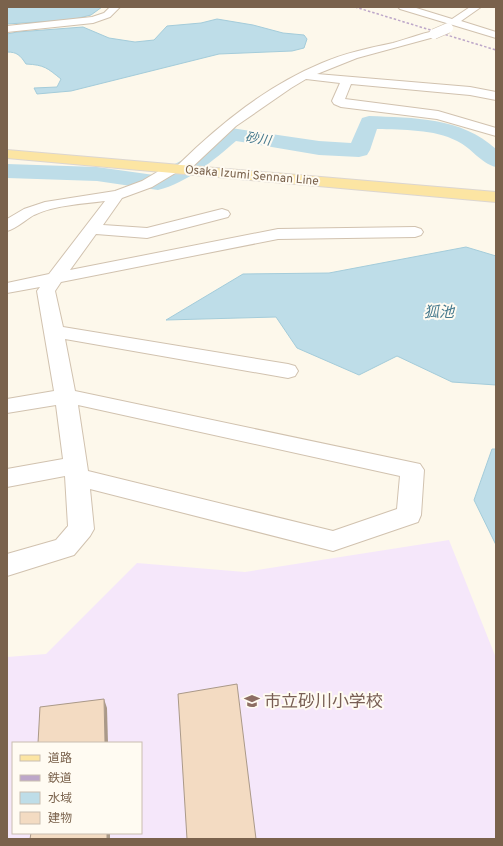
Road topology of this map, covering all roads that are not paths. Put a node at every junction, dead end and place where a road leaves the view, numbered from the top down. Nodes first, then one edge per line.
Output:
1 (115, 7) edge
2 (403, 7) edge
3 (476, 7) edge
4 (453, 24) junction
5 (7, 29) edge
6 (496, 35) edge
7 (304, 76) junction
8 (347, 80) junction
9 (474, 92) junction
10 (496, 96) edge
11 (391, 109) junction
12 (496, 132) edge
13 (7, 154) edge
14 (178, 168) junction
15 (117, 195) junction
16 (496, 197) edge
17 (222, 214) dead end
18 (7, 226) edge
19 (93, 228) junction
20 (415, 232) dead end
21 (54, 278) junction
22 (7, 288) edge
23 (54, 331) junction
24 (288, 371) dead end
25 (67, 396) junction
26 (7, 406) edge
27 (77, 471) junction
28 (7, 478) edge
29 (7, 565) edge

1 - 5 street
2 - 4 street
3 - 4 street
4 - 6 street
4 - 7 street, bridge
7 - 8 street
7 - 14 street
8 - 9 street
8 - 11 street
9 - 10 street
9 - 11 street
11 - 12 street
13 - 14 main road, Osaka Izumi Sennan Line
14 - 15 street
14 - 16 main road, Osaka Izumi Sennan Line
15 - 18 street
15 - 19 street
17 - 19 street
19 - 21 street
20 - 21 street
21 - 22 street
21 - 23 street
23 - 24 street
23 - 25 street
25 - 26 street
25 - 27 street
25 - 27 street
27 - 28 street
27 - 29 street

